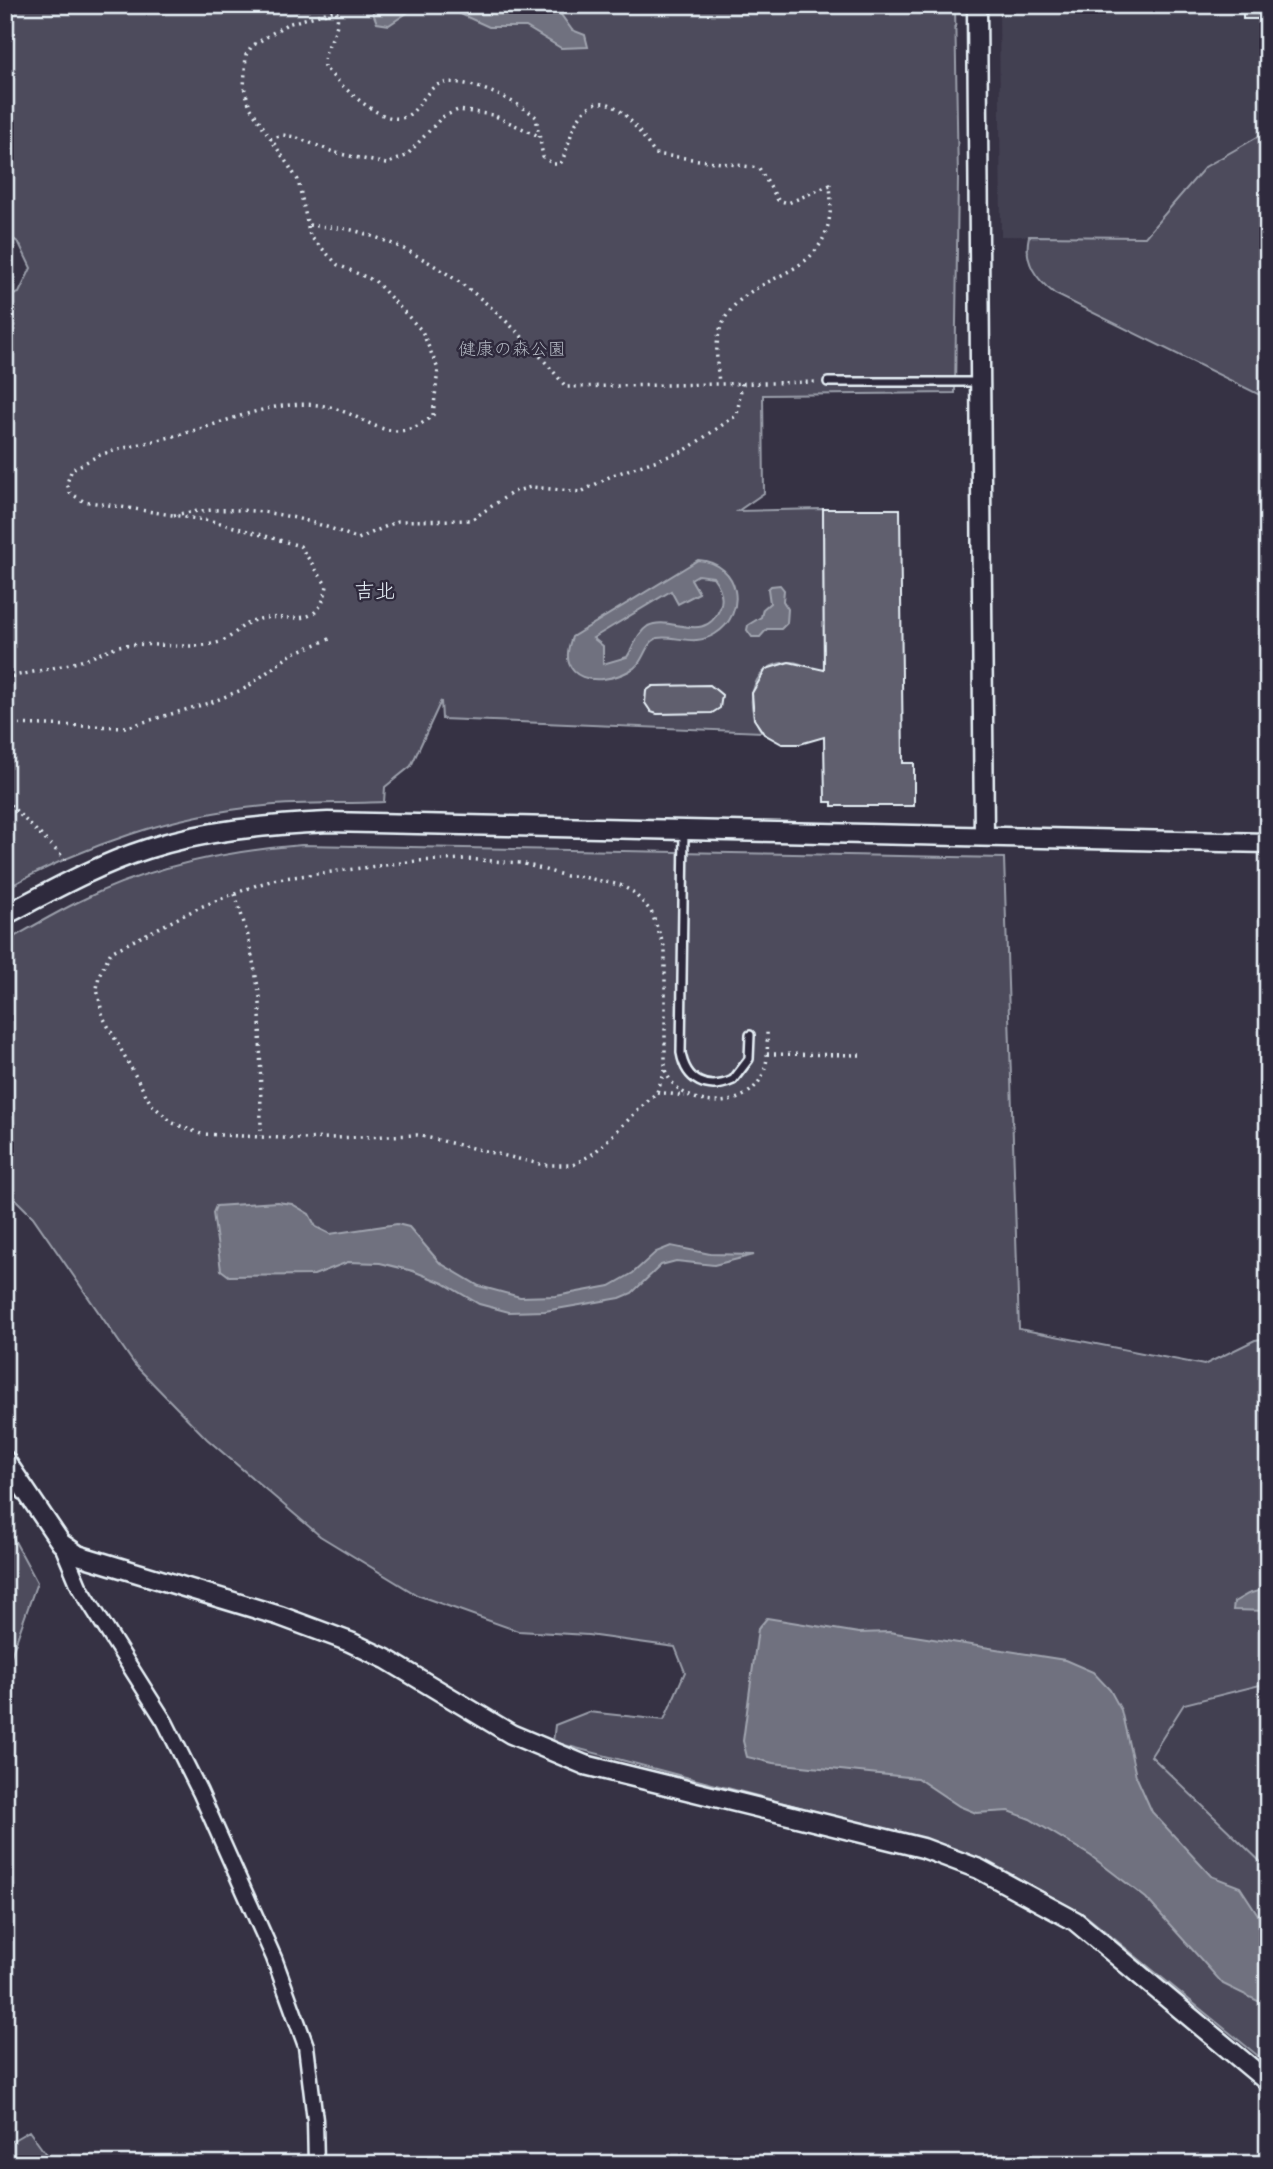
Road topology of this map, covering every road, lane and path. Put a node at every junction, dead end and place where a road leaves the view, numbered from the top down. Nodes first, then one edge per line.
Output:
1 (977, 5) edge
2 (541, 137) junction
3 (270, 139) junction
4 (308, 225) junction
5 (828, 382) joint
6 (980, 382) junction
7 (719, 383) junction
8 (742, 383) junction
9 (168, 516) junction
10 (330, 639) dead end
11 (5, 678) edge
12 (5, 724) edge
13 (5, 800) edge
14 (684, 830) junction
15 (984, 836) junction
16 (1268, 842) edge
17 (66, 860) dead end
18 (235, 894) junction
19 (5, 915) edge
20 (767, 1028) dead end
21 (750, 1035) dead end
22 (767, 1055) junction
23 (865, 1055) dead end
24 (664, 1070) junction
25 (657, 1092) junction
26 (687, 1096) junction
27 (261, 1136) junction
28 (5, 1460) edge
29 (61, 1543) junction
30 (1268, 2082) edge
31 (316, 2164) edge

1 - 6 street
2 - 3 path
2 - 3 path
2 - 7 path
3 - 4 path
4 - 7 path
4 - 9 path
5 - 6 lane
5 - 8 path
6 - 15 street
7 - 8 path
8 - 9 path
9 - 11 path
10 - 12 path
13 - 17 path
14 - 15 street
14 - 19 street
14 - 21 lane
15 - 16 street
18 - 24 path
18 - 27 path
18 - 27 path
20 - 22 path
22 - 23 path
22 - 26 path
24 - 25 path
24 - 26 path
25 - 26 path
25 - 27 path
28 - 29 street
29 - 30 street
29 - 31 street

